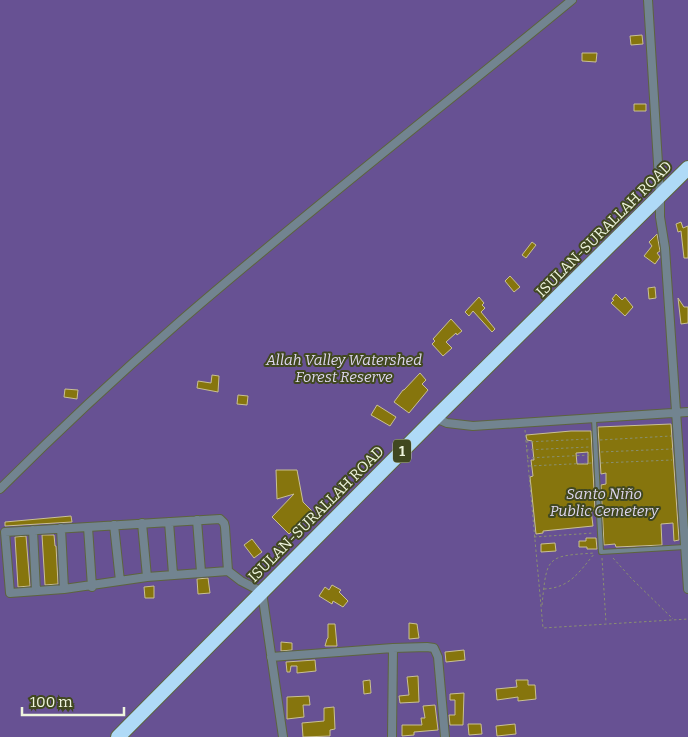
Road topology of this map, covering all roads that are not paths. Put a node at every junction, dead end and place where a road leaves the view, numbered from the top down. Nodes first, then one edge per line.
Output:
1 (572, 0) edge
2 (648, 0) edge
3 (688, 168) edge
4 (660, 196) junction
5 (688, 412) edge
6 (675, 413) junction
7 (435, 418) junction
8 (594, 419) junction
9 (0, 489) edge
10 (197, 520) junction
11 (169, 522) junction
12 (142, 523) junction
13 (114, 525) junction
14 (88, 527) junction
15 (61, 528) junction
16 (33, 530) junction
17 (685, 547) junction
18 (228, 571) junction
19 (201, 572) junction
20 (173, 574) junction
21 (147, 577) junction
22 (120, 581) junction
23 (92, 586) junction
24 (64, 589) junction
25 (688, 589) edge
26 (36, 591) junction
27 (262, 592) junction
28 (393, 648) junction
29 (271, 657) junction
30 (118, 737) edge
31 (283, 737) edge
32 (392, 737) edge
33 (445, 737) edge

1 - 9 street
2 - 4 street
3 - 4 highway, ISULAN-SURALLAH ROAD / 1
4 - 6 street
4 - 7 highway, ISULAN-SURALLAH ROAD / 1
5 - 6 street
6 - 8 street
6 - 17 street
7 - 8 street
7 - 27 highway, ISULAN-SURALLAH ROAD / 1
8 - 17 lane
10 - 11 street
10 - 18 street
10 - 19 street
11 - 12 street
11 - 20 street
12 - 13 street
12 - 21 street
13 - 14 street
13 - 22 street
14 - 15 street
14 - 23 street
15 - 16 street
15 - 24 street
16 - 26 street
16 - 26 street
17 - 25 street
18 - 19 street
18 - 27 street
19 - 20 street
20 - 21 street
21 - 22 street
22 - 23 street
23 - 24 street
24 - 26 street
27 - 29 street
27 - 30 highway, ISULAN-SURALLAH ROAD / 1
28 - 29 street
28 - 32 street
28 - 33 street
29 - 31 street

